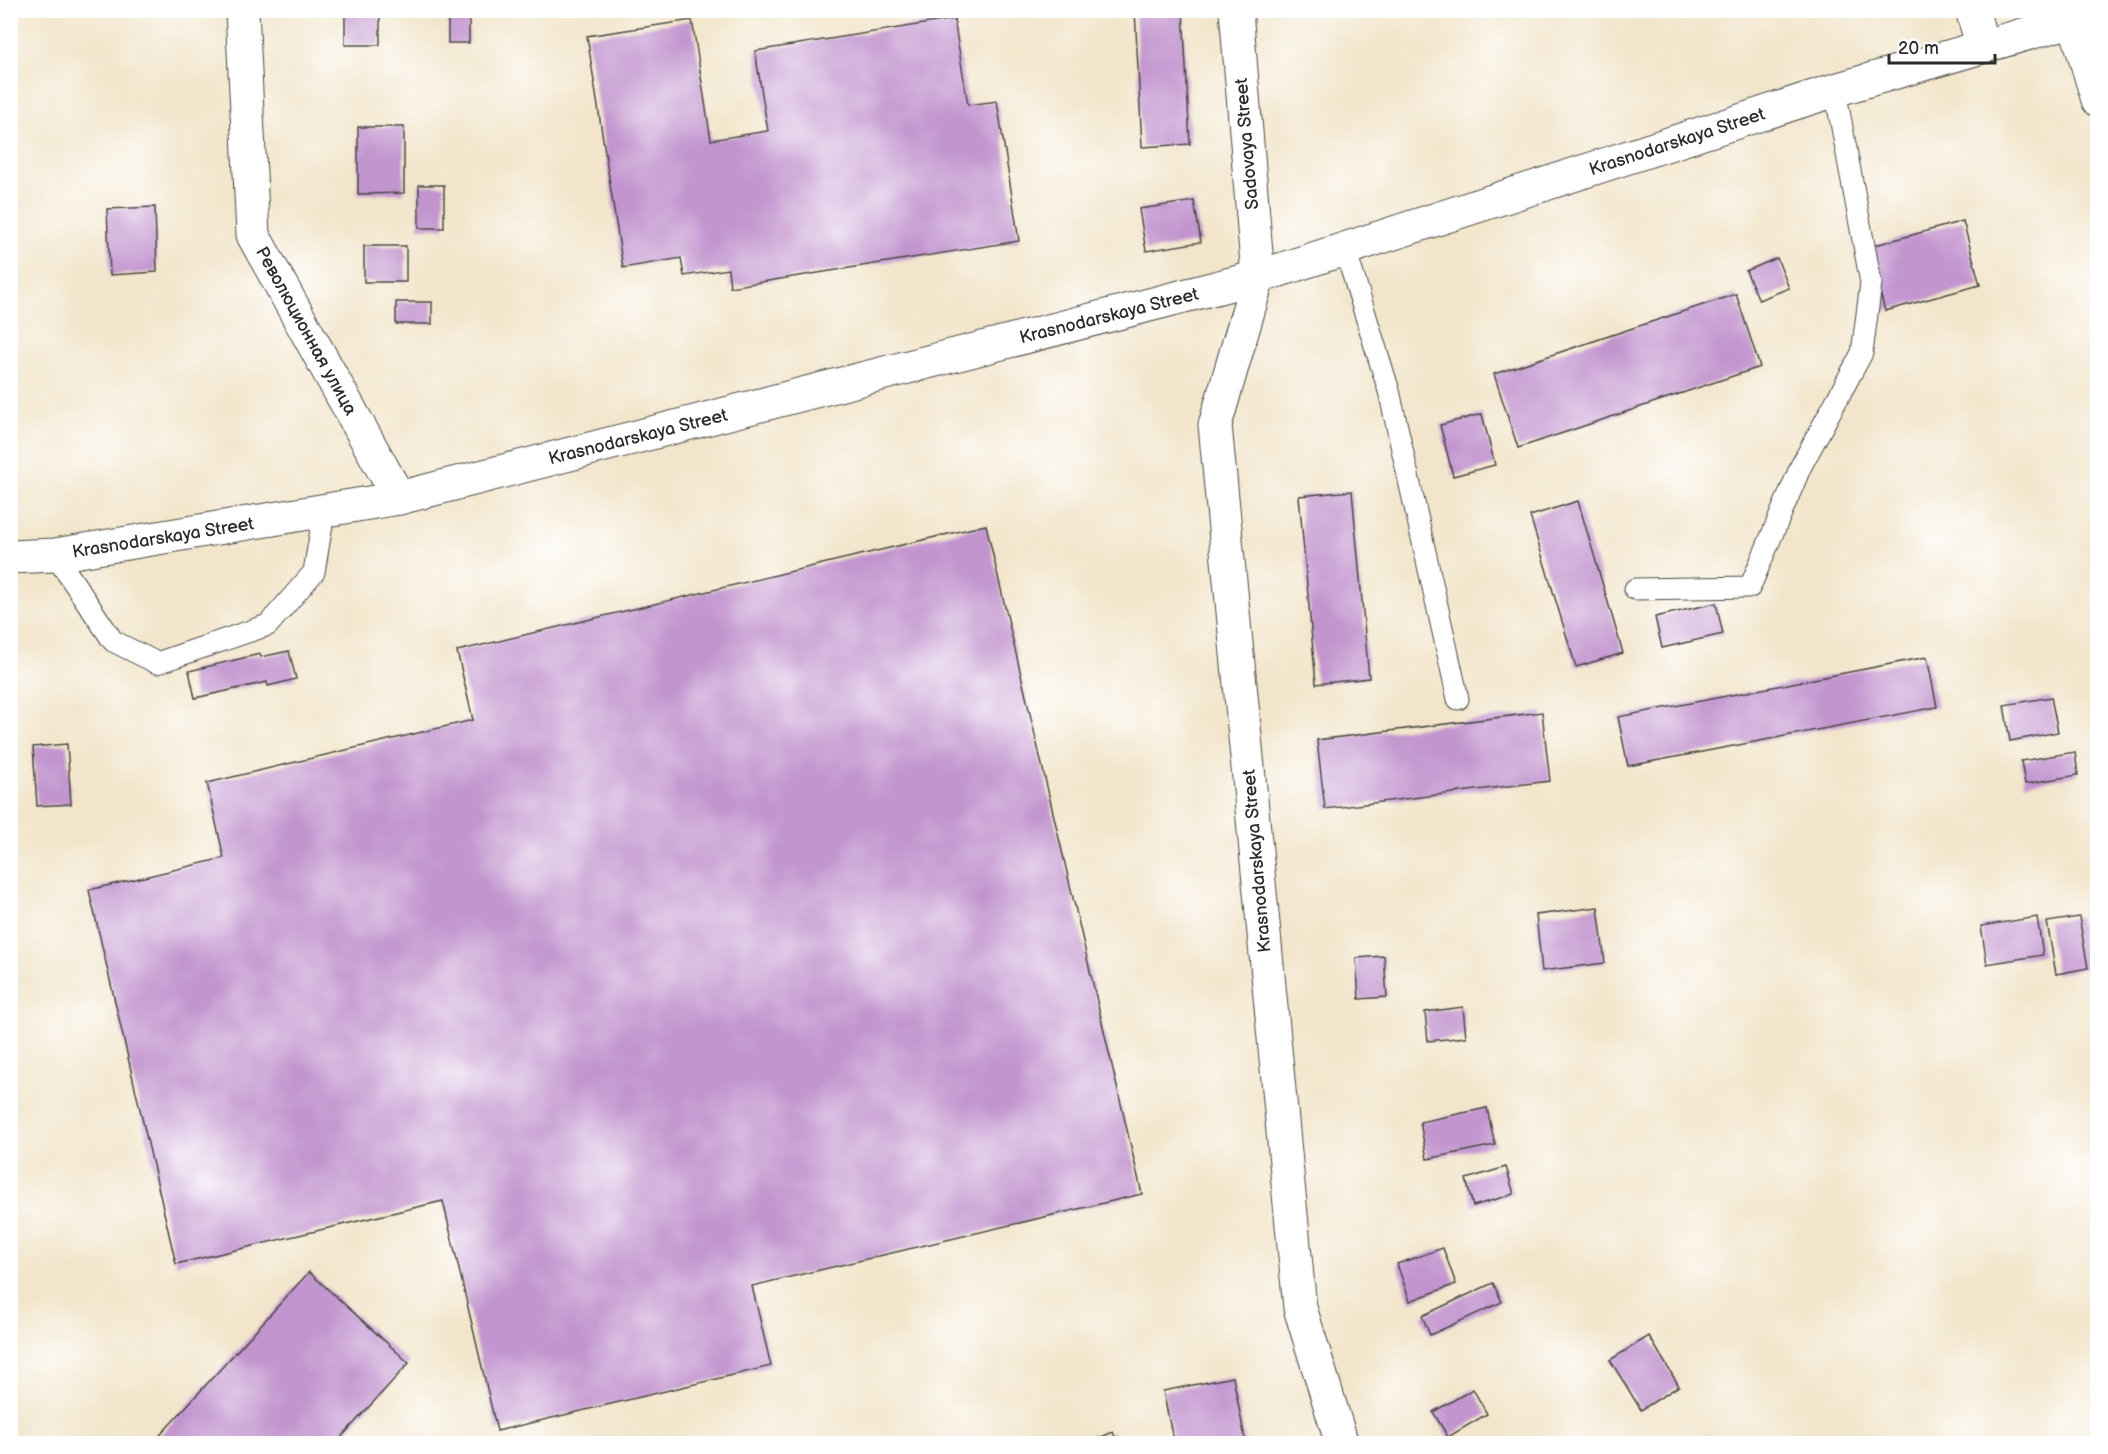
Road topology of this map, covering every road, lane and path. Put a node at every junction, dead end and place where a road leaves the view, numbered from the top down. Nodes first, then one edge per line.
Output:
1 (242, 10) edge
2 (1236, 10) edge
3 (1972, 10) edge
4 (2086, 18) edge
5 (1983, 47) junction
6 (1836, 90) junction
7 (2097, 100) edge
8 (1345, 249) junction
9 (1258, 277) junction
10 (399, 498) junction
11 (324, 512) junction
12 (55, 555) junction
13 (10, 557) edge
14 (1635, 589) dead end
15 (1458, 699) dead end
16 (1342, 1443) edge

1 - 10 street, Революционная улица
2 - 9 street, Sadovaya Street
3 - 5 street
4 - 5 street, Krasnodarskaya Street
4 - 7 street
5 - 6 street, Krasnodarskaya Street
6 - 8 street, Krasnodarskaya Street
6 - 14 lane
8 - 9 street, Krasnodarskaya Street
8 - 15 lane
9 - 10 street, Krasnodarskaya Street
9 - 16 street, Krasnodarskaya Street
10 - 11 street, Krasnodarskaya Street
11 - 12 street, Krasnodarskaya Street
11 - 12 lane
12 - 13 street, Krasnodarskaya Street

